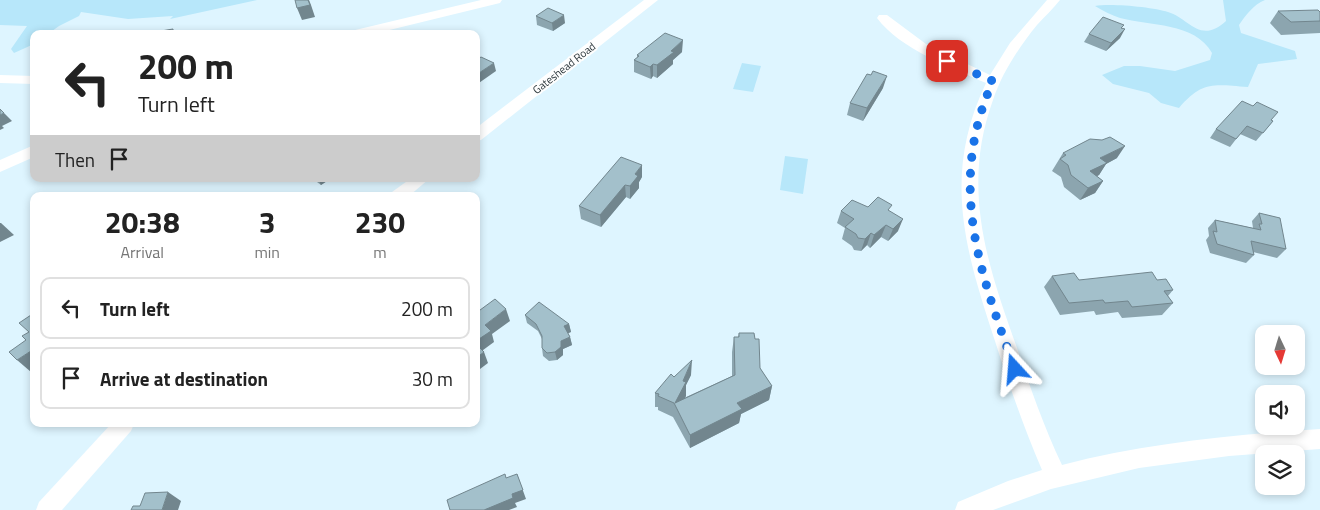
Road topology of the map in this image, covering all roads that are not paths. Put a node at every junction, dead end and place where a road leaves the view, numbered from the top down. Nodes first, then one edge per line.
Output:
1 (496, 0) edge
2 (652, 0) edge
3 (1054, 0) edge
4 (883, 18) dead end
5 (372, 30) edge
6 (0, 79) edge
7 (30, 80) edge
8 (993, 81) junction
9 (480, 133) edge
10 (30, 152) edge
11 (0, 167) edge
12 (417, 182) edge
13 (403, 192) edge
14 (121, 427) edge
15 (1320, 439) edge
16 (1056, 476) junction
17 (47, 510) edge
18 (966, 510) edge

1 - 5 street
2 - 9 street, Gateshead Road
3 - 8 street
4 - 8 street
6 - 7 street
8 - 16 street
10 - 11 street
12 - 13 street
14 - 17 street
15 - 16 street
16 - 18 street

